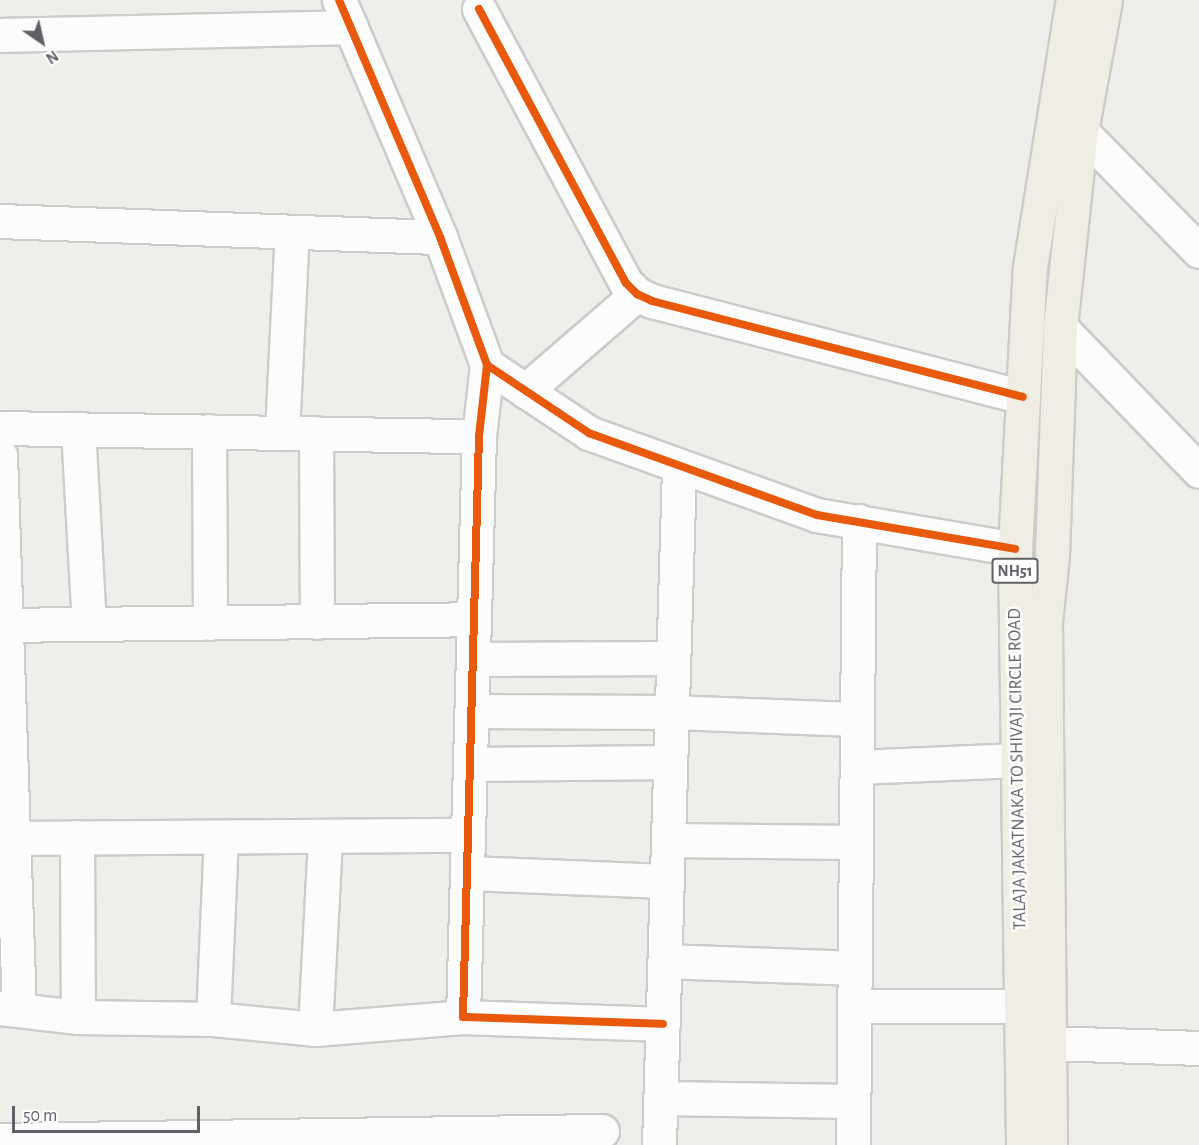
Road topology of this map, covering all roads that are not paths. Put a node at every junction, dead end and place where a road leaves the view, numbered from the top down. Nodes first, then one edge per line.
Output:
1 (1073, 0) edge
2 (1105, 0) edge
3 (479, 9) dead end
4 (345, 14) edge
5 (0, 35) edge
6 (1081, 131) junction
7 (0, 221) edge
8 (292, 232) junction
9 (440, 237) junction
10 (1199, 251) edge
11 (637, 294) junction
12 (1060, 327) junction
13 (487, 365) junction
14 (525, 391) junction
15 (1023, 397) junction
16 (0, 428) edge
17 (78, 429) junction
18 (209, 431) junction
19 (282, 433) junction
20 (316, 433) junction
21 (479, 436) junction
22 (0, 455) edge
23 (679, 466) junction
24 (1199, 471) edge
25 (1, 504) edge
26 (859, 521) junction
27 (1015, 549) junction
28 (474, 619) junction
29 (317, 622) junction
30 (210, 623) junction
31 (89, 624) junction
32 (3, 625) edge
33 (673, 658) junction
34 (473, 659) junction
35 (4, 690) edge
36 (471, 711) junction
37 (672, 712) junction
38 (857, 719) junction
39 (5, 743) edge
40 (1017, 760) junction
41 (670, 762) junction
42 (470, 764) junction
43 (857, 766) junction
44 (6, 799) edge
45 (325, 836) junction
46 (468, 836) junction
47 (78, 837) junction
48 (221, 837) junction
49 (668, 840) junction
50 (856, 842) junction
51 (9, 855) edge
52 (467, 873) junction
53 (667, 880) junction
54 (664, 961) junction
55 (855, 968) junction
56 (854, 1006) junction
57 (1021, 1006) junction
58 (10, 1010) edge
59 (78, 1017) junction
60 (463, 1017) junction
61 (213, 1018) junction
62 (663, 1024) junction
63 (315, 1029) junction
64 (1049, 1043) junction
65 (1199, 1048) edge
66 (661, 1098) junction
67 (853, 1101) junction
68 (602, 1131) dead end
69 (0, 1140) edge
70 (426, 1140) edge
71 (659, 1145) edge
72 (853, 1145) edge
73 (1023, 1145) edge
74 (1050, 1145) edge

1 - 15 highway, TALAJA JAKATNAKA TO SHIVAJI CIRCLE ROAD / NH51
2 - 6 highway, TALAJA JAKATNAKA TO SHIVAJI CIRCLE ROAD / NH51
3 - 11 street
4 - 5 street
4 - 9 street
6 - 10 street
6 - 12 highway, TALAJA JAKATNAKA TO SHIVAJI CIRCLE ROAD / NH51
7 - 8 street
8 - 9 street
8 - 19 street
9 - 13 street
11 - 14 street
11 - 15 street
12 - 24 street
12 - 64 highway, TALAJA JAKATNAKA TO SHIVAJI CIRCLE ROAD / NH51
13 - 14 street
13 - 21 street
14 - 23 street
15 - 27 highway, TALAJA JAKATNAKA TO SHIVAJI CIRCLE ROAD / NH51
16 - 17 street
17 - 18 street
17 - 31 street
18 - 19 street
18 - 30 street
19 - 20 street
20 - 21 street
20 - 29 street
21 - 28 street
22 - 25 street
23 - 26 street
23 - 33 street
25 - 32 street
26 - 27 street
26 - 38 street
27 - 40 highway, TALAJA JAKATNAKA TO SHIVAJI CIRCLE ROAD / NH51
28 - 29 street
28 - 34 street
29 - 30 street
30 - 31 street
31 - 32 street
32 - 35 street
33 - 34 street
33 - 37 street
34 - 36 street
35 - 39 street
36 - 37 street
36 - 42 street
37 - 38 street
37 - 41 street
38 - 43 street
39 - 44 street
40 - 43 street
40 - 57 highway, TALAJA JAKATNAKA TO SHIVAJI CIRCLE ROAD / NH51
41 - 42 street
41 - 49 street
42 - 46 street
43 - 50 street
44 - 51 street
45 - 46 street
45 - 48 street
45 - 63 street
46 - 52 street
47 - 48 street
47 - 51 street
47 - 59 street
48 - 61 street
49 - 50 street
49 - 53 street
50 - 55 street
51 - 58 street
52 - 53 street
52 - 60 street
53 - 54 street
54 - 55 street
54 - 62 street
55 - 56 street
56 - 57 street
56 - 67 street
57 - 73 highway, TALAJA JAKATNAKA TO SHIVAJI CIRCLE ROAD / NH51
58 - 59 street
59 - 61 street
60 - 62 street
60 - 63 street
61 - 63 street
62 - 66 street
64 - 65 street
64 - 74 highway, TALAJA JAKATNAKA TO SHIVAJI CIRCLE ROAD / NH51
66 - 67 street
66 - 71 street
67 - 72 street
68 - 70 street
69 - 70 street

